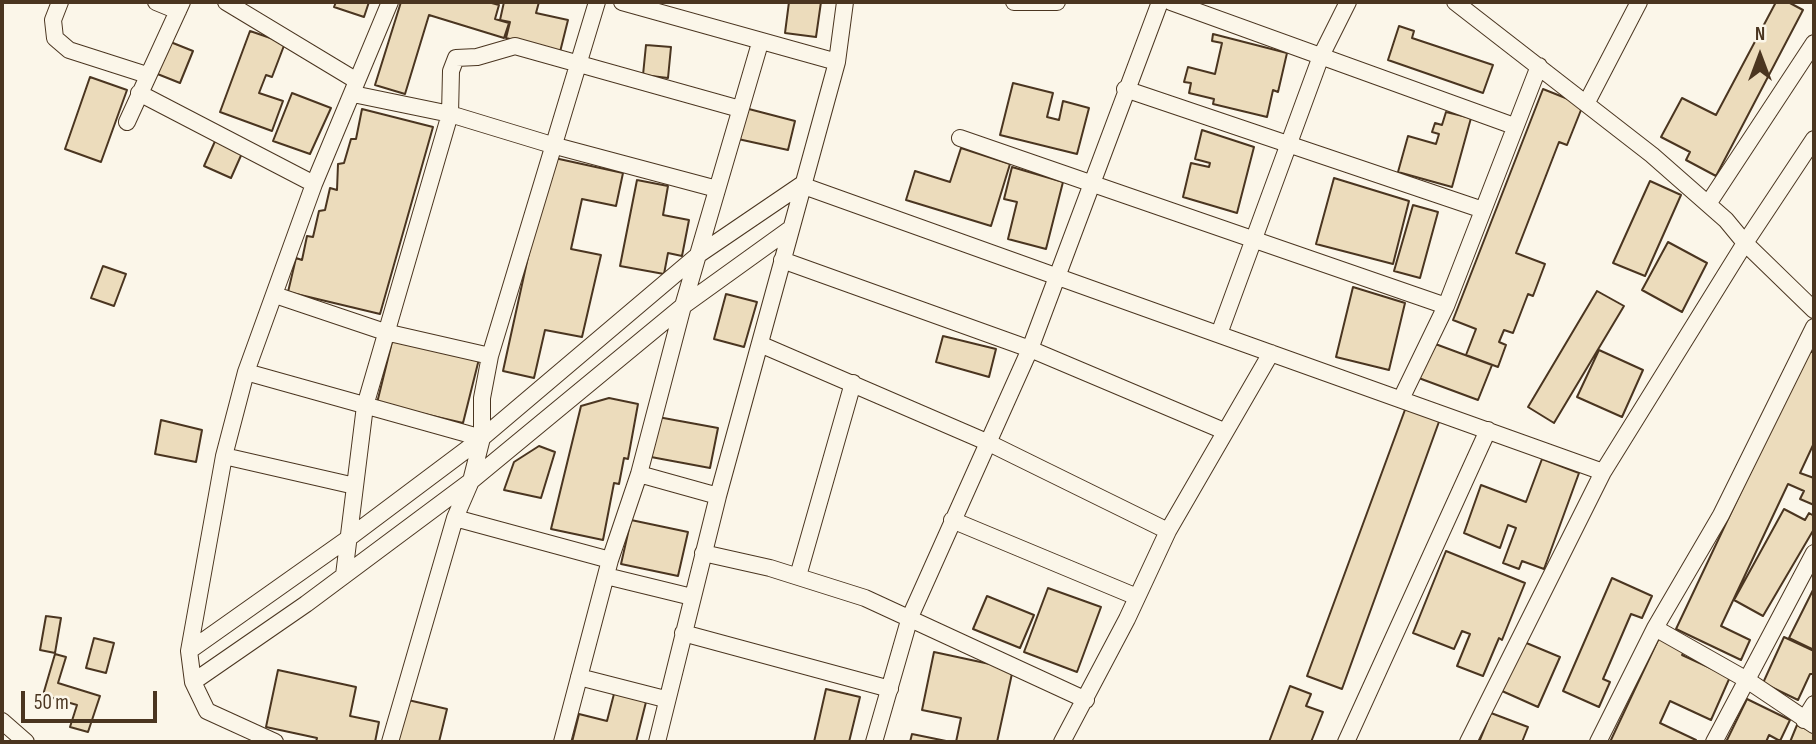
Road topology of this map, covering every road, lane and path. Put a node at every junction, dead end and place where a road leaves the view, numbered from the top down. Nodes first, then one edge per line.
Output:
1 (60, 2) edge
2 (156, 2) edge
3 (226, 2) edge
4 (390, 2) edge
5 (597, 2) edge
6 (622, 2) edge
7 (845, 2) edge
8 (1014, 2) edge
9 (1057, 2) edge
10 (1160, 2) edge
11 (1171, 2) edge
12 (1348, 2) edge
13 (1455, 2) edge
14 (1639, 2) edge
15 (180, 6) edge
16 (760, 43) junction
17 (1814, 43) edge
18 (1321, 56) junction
19 (837, 62) junction
20 (579, 64) junction
21 (1539, 66) junction
22 (147, 75) junction
23 (355, 88) junction
24 (1125, 89) junction
25 (139, 93) junction
26 (1587, 102) junction
27 (740, 109) junction
28 (450, 114) junction
29 (127, 122) dead end
30 (1514, 126) junction
31 (960, 138) dead end
32 (1814, 139) edge
33 (552, 145) junction
34 (1290, 145) junction
35 (1090, 183) junction
36 (314, 184) junction
37 (802, 185) junction
38 (717, 189) junction
39 (1708, 204) junction
40 (1483, 210) junction
41 (790, 229) junction
42 (1255, 240) junction
43 (1745, 243) junction
44 (698, 255) junction
45 (782, 260) junction
46 (1058, 277) junction
47 (275, 295) junction
48 (683, 306) junction
49 (1446, 306) junction
50 (1814, 310) edge
51 (1814, 327) edge
52 (385, 332) junction
53 (1219, 334) junction
54 (762, 345) junction
55 (1030, 349) junction
56 (1271, 353) junction
57 (490, 355) junction
58 (246, 372) junction
59 (853, 383) junction
60 (1401, 399) junction
61 (365, 406) junction
62 (1488, 430) junction
63 (1224, 431) junction
64 (482, 438) junction
65 (989, 443) junction
66 (224, 456) junction
67 (1603, 472) junction
68 (639, 474) junction
69 (471, 481) junction
70 (355, 486) junction
71 (718, 496) junction
72 (454, 518) junction
73 (952, 520) junction
74 (1168, 531) junction
75 (346, 540) junction
76 (704, 553) junction
77 (1814, 553) edge
78 (608, 568) junction
79 (344, 575) junction
80 (798, 576) junction
81 (692, 597) junction
82 (1137, 597) junction
83 (910, 617) junction
84 (1655, 628) junction
85 (683, 633) junction
86 (189, 651) junction
87 (579, 677) junction
88 (1748, 680) junction
89 (193, 682) junction
90 (890, 688) junction
91 (665, 699) junction
92 (1086, 700) junction
93 (1814, 704) edge
94 (2, 720) edge
95 (1809, 723) edge
96 (236, 735) edge
97 (26, 742) edge
98 (275, 742) edge
99 (390, 742) edge
100 (562, 742) edge
101 (657, 742) edge
102 (874, 742) edge
103 (1062, 742) edge
104 (1346, 742) edge
105 (1468, 742) edge
106 (1598, 742) edge
107 (1714, 742) edge

1 - 22 street
2 - 15 street
3 - 23 street
4 - 23 street
5 - 20 street
6 - 16 street
7 - 19 street
8 - 9 street
10 - 24 street
11 - 18 street
12 - 18 street
13 - 21 street
14 - 26 street
15 - 22 street
16 - 19 street
16 - 27 street
17 - 39 street
18 - 30 street
18 - 34 street
19 - 37 street
20 - 27 street
20 - 28 street
20 - 33 street
21 - 26 street
21 - 30 street
22 - 25 street
23 - 28 street
23 - 36 street
24 - 34 street
24 - 35 street
25 - 29 street
25 - 36 street
26 - 39 street
27 - 38 street
28 - 33 street
28 - 52 street
30 - 40 street
31 - 35 street
32 - 43 street
33 - 38 street
33 - 57 street
34 - 40 street
34 - 42 street
35 - 42 street
35 - 46 street
36 - 47 street
37 - 41 street
37 - 44 street
37 - 46 street
38 - 44 street
39 - 43 street
40 - 49 street
41 - 45 street
41 - 48 street
42 - 49 street
42 - 53 street
43 - 50 street
43 - 67 street
44 - 48 street
44 - 64 street
45 - 54 street
45 - 55 street
46 - 53 street
46 - 55 street
47 - 52 street
47 - 58 street
48 - 68 street
48 - 69 street
49 - 60 street
51 - 84 street
52 - 57 street
52 - 61 street
53 - 56 street
54 - 59 street
54 - 71 street
55 - 63 street
55 - 65 street
56 - 60 street
56 - 63 street
57 - 64 street
58 - 61 street
58 - 66 street
59 - 65 street
59 - 80 street
60 - 62 street
61 - 64 street
61 - 70 street
62 - 67 street
62 - 104 street
63 - 74 street
64 - 69 street
64 - 75 street
65 - 73 street
65 - 74 street
66 - 70 street
66 - 86 street
67 - 105 street
68 - 71 street
68 - 78 street
69 - 72 street
69 - 79 street
70 - 75 street
71 - 76 street
72 - 78 street
72 - 99 street
73 - 82 street
73 - 83 street
74 - 82 street
75 - 79 street
75 - 86 street
76 - 80 street
76 - 81 street
77 - 88 street
78 - 81 street
78 - 87 street
79 - 89 street
80 - 83 street
81 - 85 street
82 - 92 street
83 - 90 street
83 - 92 street
84 - 88 street
84 - 106 street
85 - 90 street
85 - 91 street
86 - 89 street
87 - 91 street
87 - 100 street
88 - 95 street
88 - 107 street
89 - 96 street
90 - 102 street
91 - 101 street
92 - 103 street
93 - 95 street
94 - 97 street
96 - 98 street

